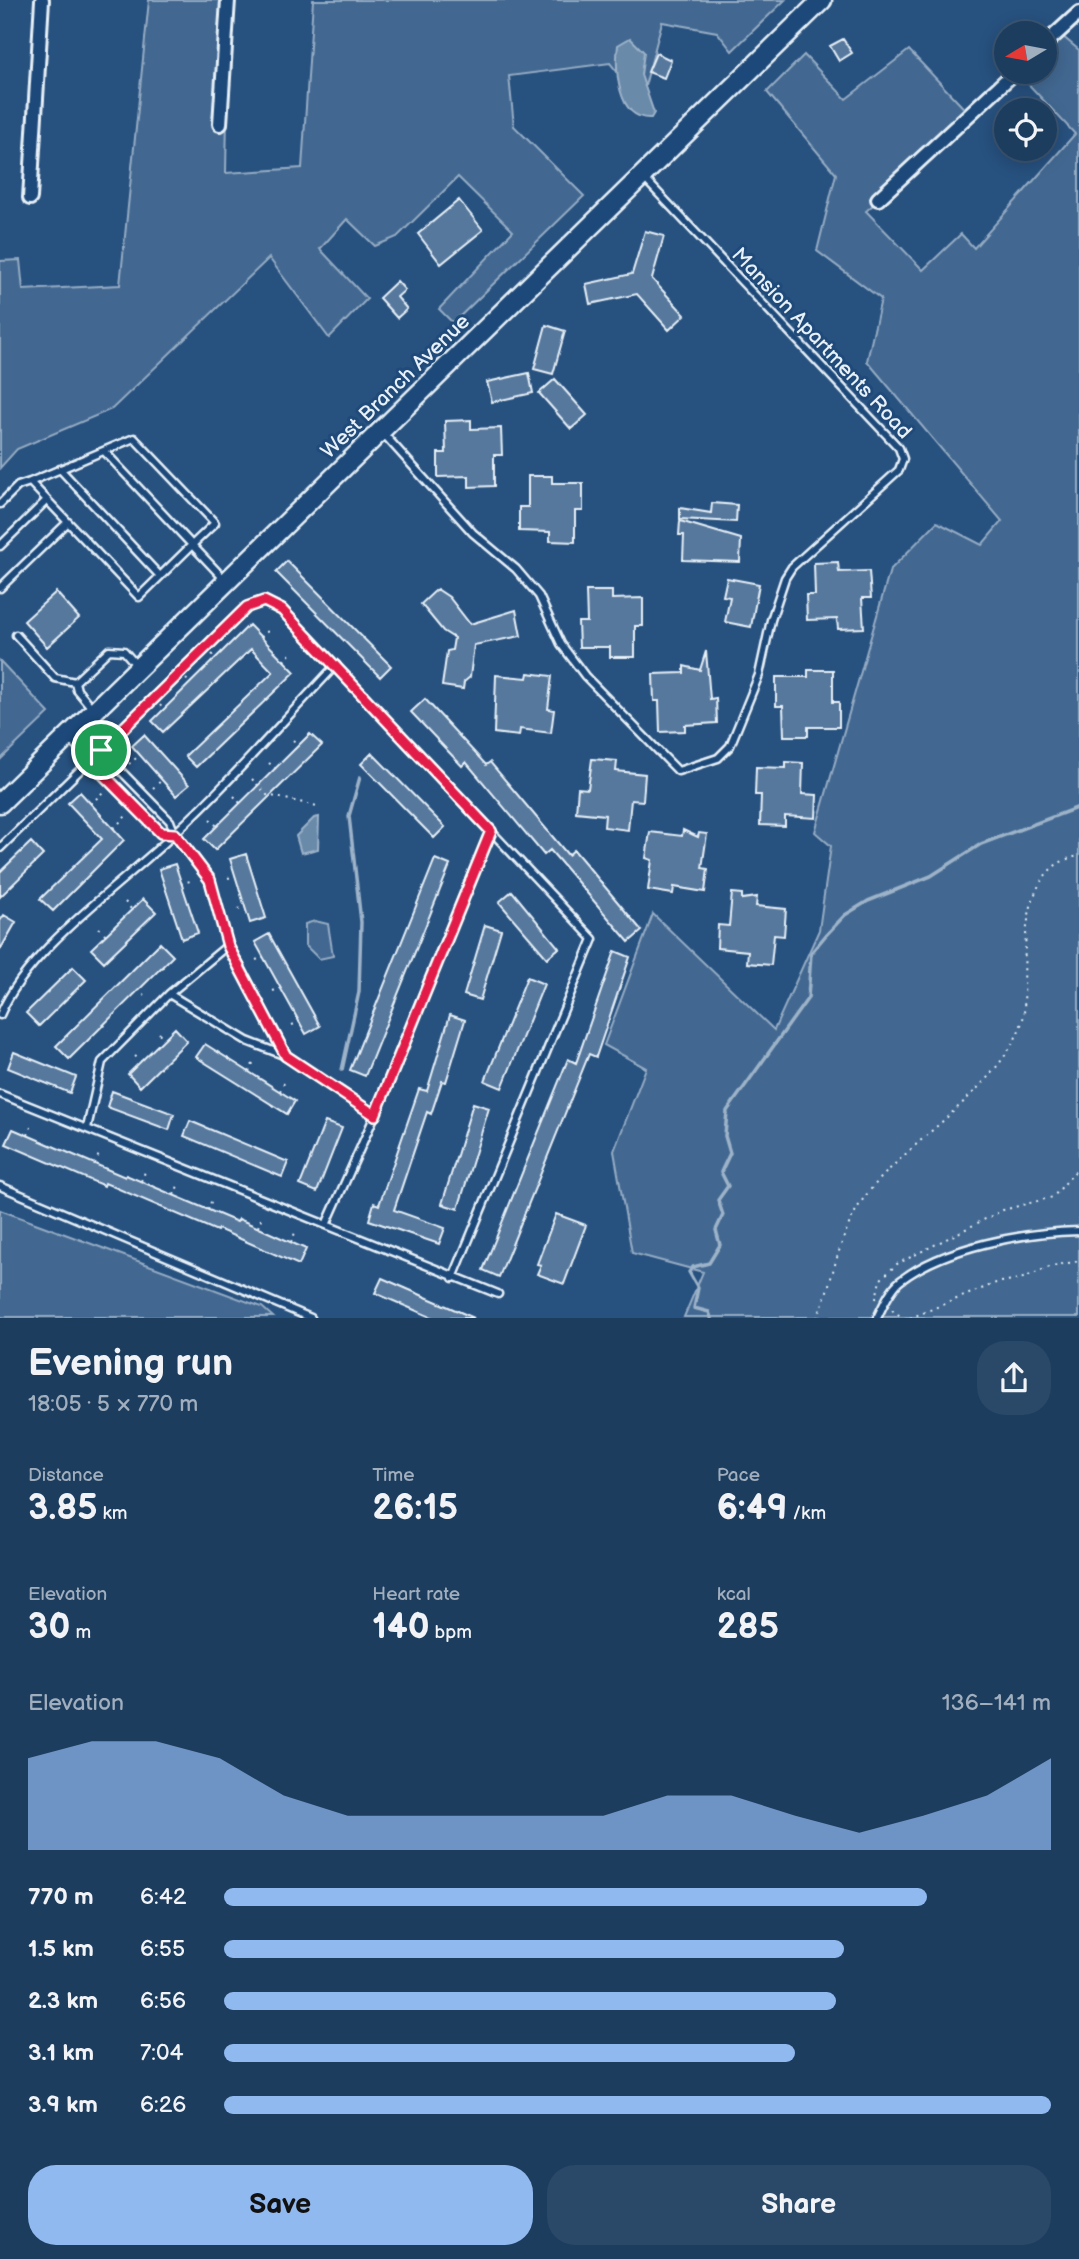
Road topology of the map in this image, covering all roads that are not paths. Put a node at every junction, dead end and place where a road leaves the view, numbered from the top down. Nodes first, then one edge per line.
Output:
1 (42, 0) edge
2 (228, 0) edge
3 (822, 0) edge
4 (1079, 13) edge
5 (1057, 33) edge
6 (1002, 84) edge
7 (220, 124) dead end
8 (643, 176) junction
9 (30, 198) dead end
10 (878, 199) dead end
11 (381, 431) junction
12 (104, 451) junction
13 (60, 470) junction
14 (30, 482) junction
15 (47, 500) junction
16 (0, 504) edge
17 (68, 522) junction
18 (192, 545) junction
19 (0, 546) edge
20 (160, 576) junction
21 (228, 583) junction
22 (0, 588) edge
23 (16, 635) dead end
24 (336, 665) junction
25 (139, 668) junction
26 (75, 682) junction
27 (96, 712) junction
28 (74, 733) junction
29 (101, 750) junction
30 (90, 761) junction
31 (0, 803) edge
32 (491, 831) junction
33 (175, 834) junction
34 (0, 848) edge
35 (228, 946) junction
36 (169, 994) junction
37 (0, 1015) edge
38 (286, 1056) junction
39 (0, 1094) edge
40 (375, 1115) junction
41 (87, 1128) junction
42 (0, 1186) edge
43 (326, 1225) junction
44 (1079, 1231) edge
45 (453, 1278) junction
46 (498, 1294) dead end
47 (311, 1318) edge
48 (877, 1318) edge

1 - 9 street
2 - 7 street
3 - 8 street, West Branch Avenue
4 - 5 street
6 - 10 street
8 - 11 street, West Branch Avenue
8 - 11 lane, Mansion Apartments Road
11 - 21 street, West Branch Avenue
12 - 13 lane
12 - 18 lane
12 - 18 lane
13 - 14 lane
13 - 20 lane
14 - 15 lane
14 - 16 lane
15 - 17 lane
15 - 19 lane
17 - 20 lane
17 - 22 lane
18 - 20 lane
18 - 21 lane
21 - 25 street, West Branch Avenue
23 - 26 lane
24 - 29 lane
24 - 32 lane
24 - 33 lane
25 - 26 lane
25 - 27 street, West Branch Avenue
26 - 27 lane
27 - 28 street, West Branch Avenue
28 - 29 lane
28 - 30 lane
28 - 31 street, West Branch Avenue
29 - 30 lane
29 - 33 lane
30 - 33 lane
30 - 34 lane
32 - 40 lane
32 - 45 lane
33 - 35 lane
33 - 37 lane
35 - 36 lane
35 - 38 lane
36 - 38 lane
36 - 41 lane
38 - 40 lane
39 - 41 lane
40 - 43 lane
41 - 43 lane
42 - 47 lane
43 - 45 lane
44 - 48 lane
45 - 46 lane

